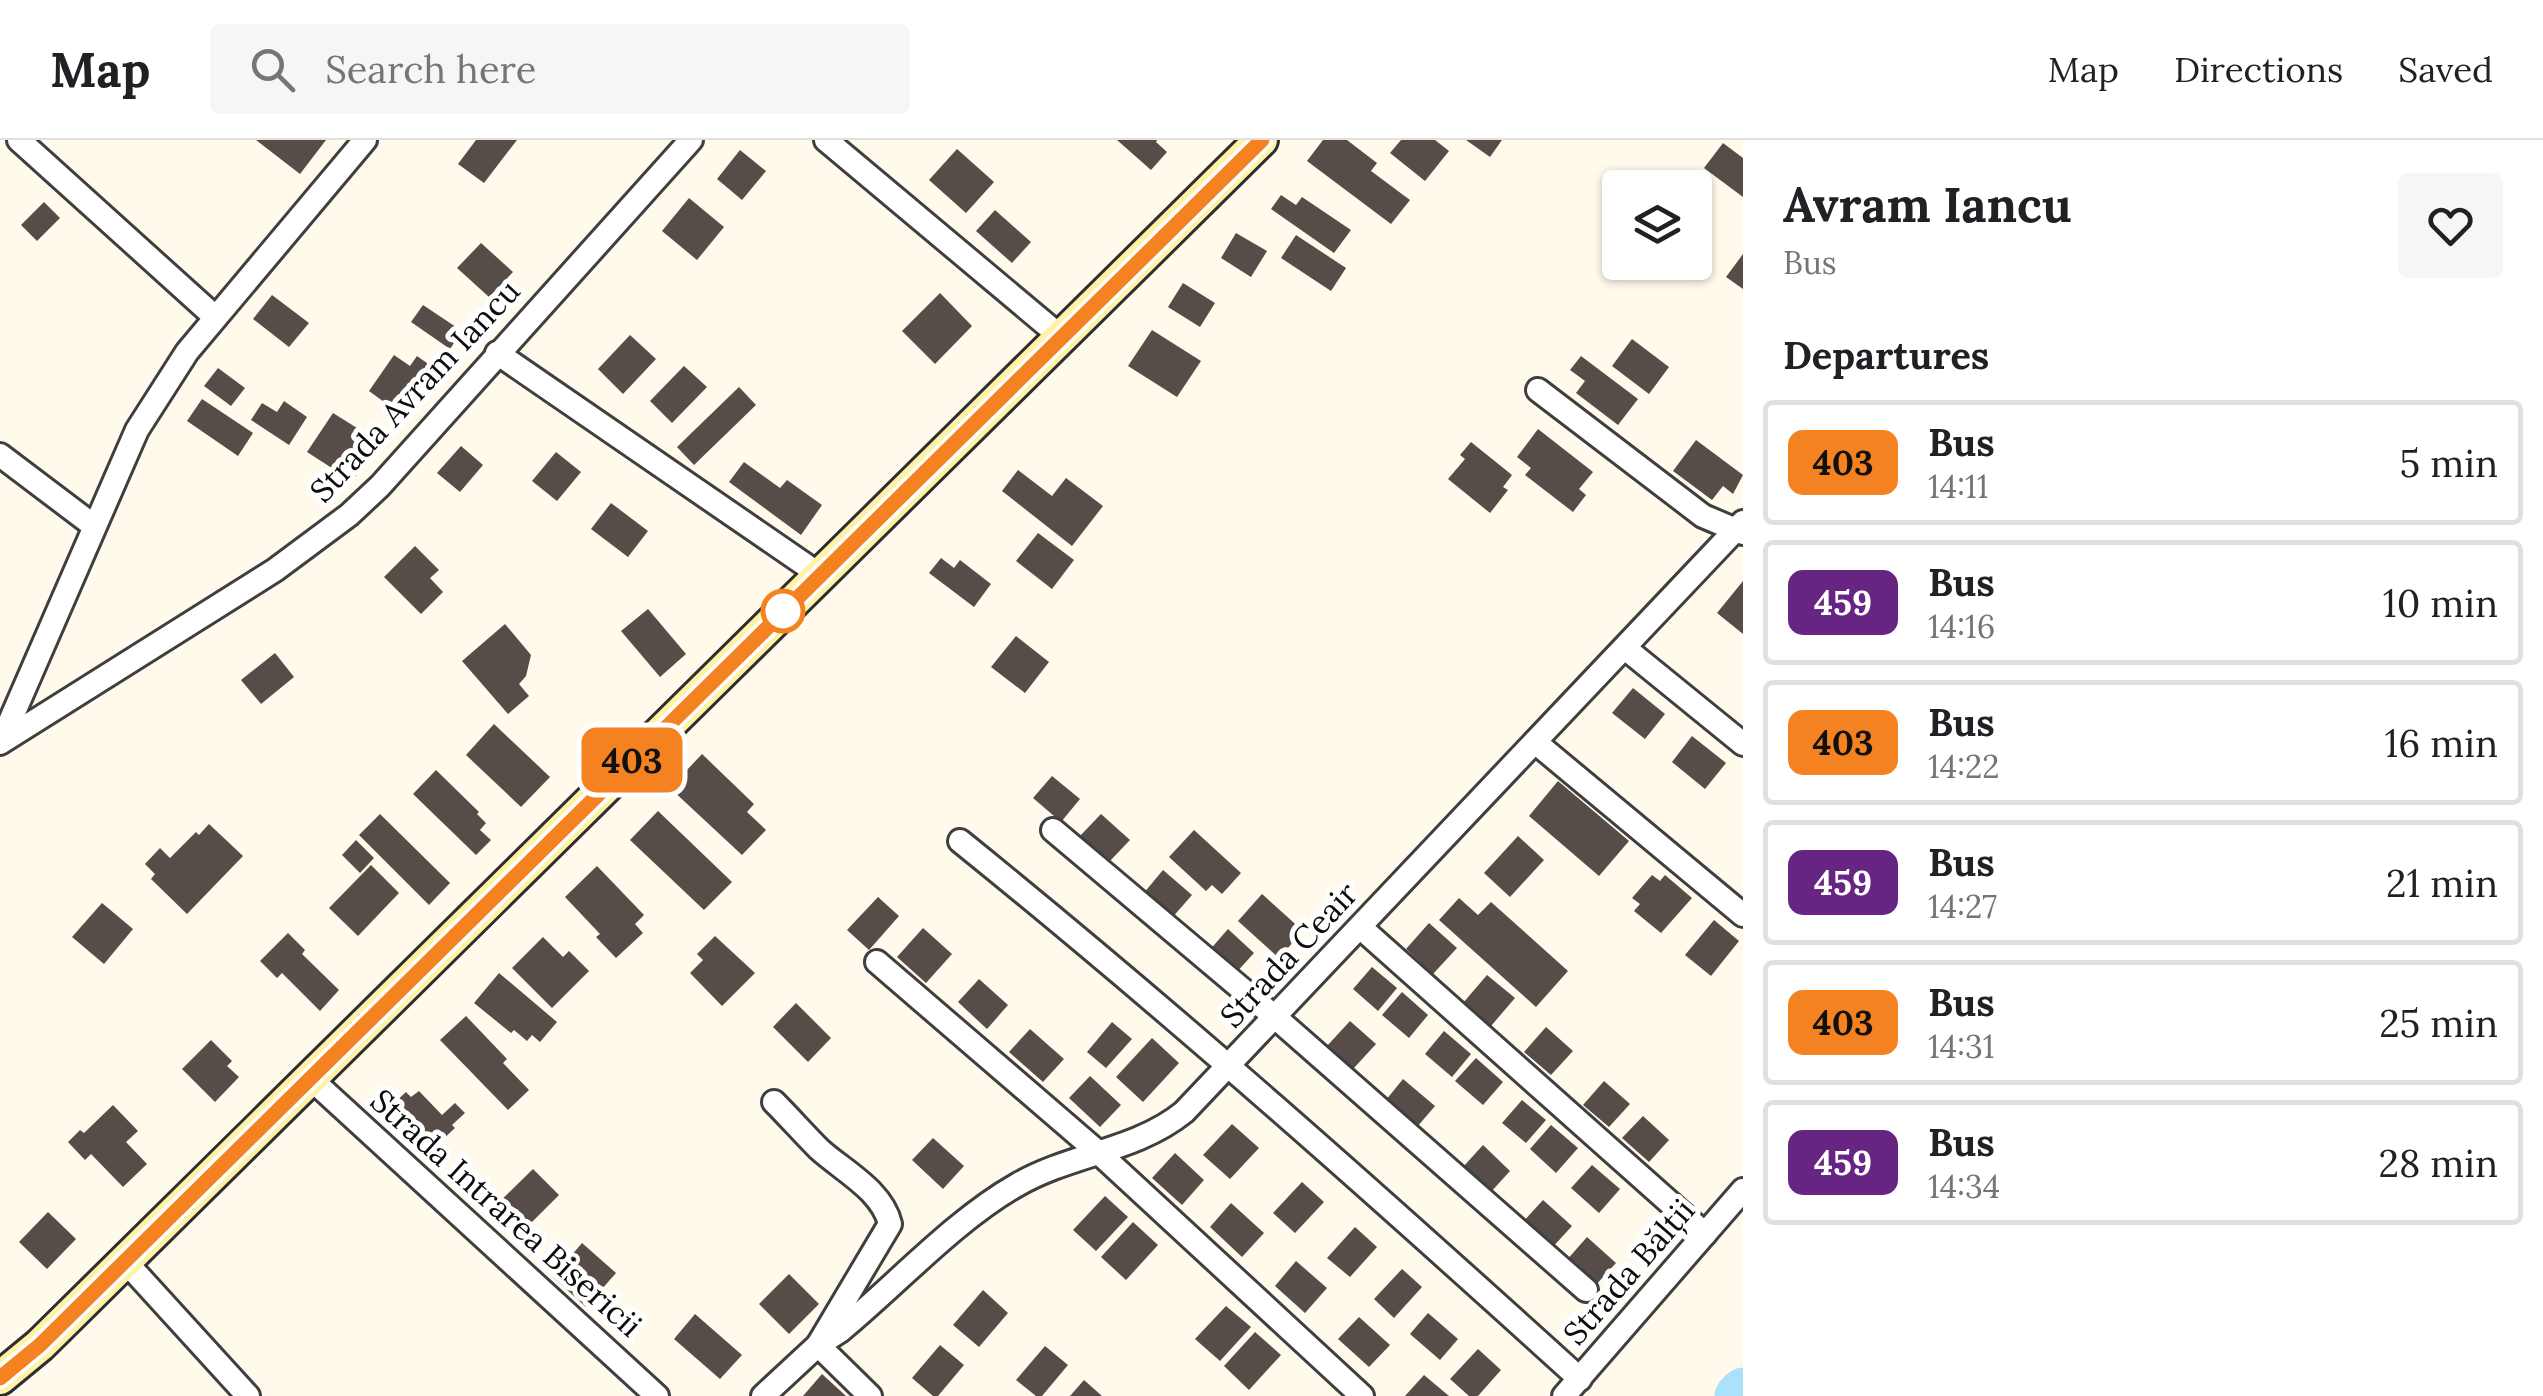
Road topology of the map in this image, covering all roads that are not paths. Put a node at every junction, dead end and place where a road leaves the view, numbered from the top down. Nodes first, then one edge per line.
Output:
1 (19, 140) edge
2 (365, 140) edge
3 (692, 140) edge
4 (826, 140) edge
5 (1262, 140) edge
6 (215, 317) junction
7 (1061, 337) junction
8 (497, 353) junction
9 (1538, 390) dead end
10 (0, 454) edge
11 (94, 526) junction
12 (1741, 528) edge
13 (820, 575) junction
14 (1625, 648) junction
15 (1536, 742) junction
16 (0, 744) edge
17 (1743, 744) edge
18 (1052, 830) dead end
19 (960, 842) dead end
20 (1743, 915) edge
21 (1360, 927) junction
22 (877, 962) dead end
23 (1275, 1017) junction
24 (1229, 1066) junction
25 (310, 1078) junction
26 (774, 1102) dead end
27 (1098, 1152) junction
28 (1743, 1190) edge
29 (1705, 1234) junction
30 (124, 1260) junction
31 (1586, 1290) dead end
32 (818, 1345) junction
33 (0, 1378) edge
34 (1572, 1388) edge
35 (248, 1396) edge
36 (658, 1396) edge
37 (762, 1396) edge
38 (870, 1396) edge
39 (1362, 1396) edge

1 - 6 street
2 - 6 street
3 - 8 street, Strada Avram Iancu
4 - 7 street
5 - 7 main road
6 - 11 street
7 - 13 main road
8 - 13 street
8 - 16 street, Strada Avram Iancu
9 - 12 street
10 - 11 street
11 - 16 street
12 - 14 street, Strada Ceair
13 - 25 main road
14 - 15 street, Strada Ceair
14 - 17 street
15 - 20 street
15 - 21 street, Strada Ceair
18 - 23 street
19 - 24 street
21 - 23 street, Strada Ceair
21 - 29 street
22 - 27 street
23 - 24 street, Strada Ceair
23 - 31 street
24 - 27 street, Strada Ceair
24 - 34 street
25 - 30 main road
25 - 36 street, Strada Intrarea Bisericii
26 - 32 street
27 - 32 street, Strada Ceair
27 - 39 street
28 - 29 street, Strada Bălții
29 - 34 street, Strada Bălții
30 - 33 main road
30 - 35 street
32 - 37 street
32 - 38 street

